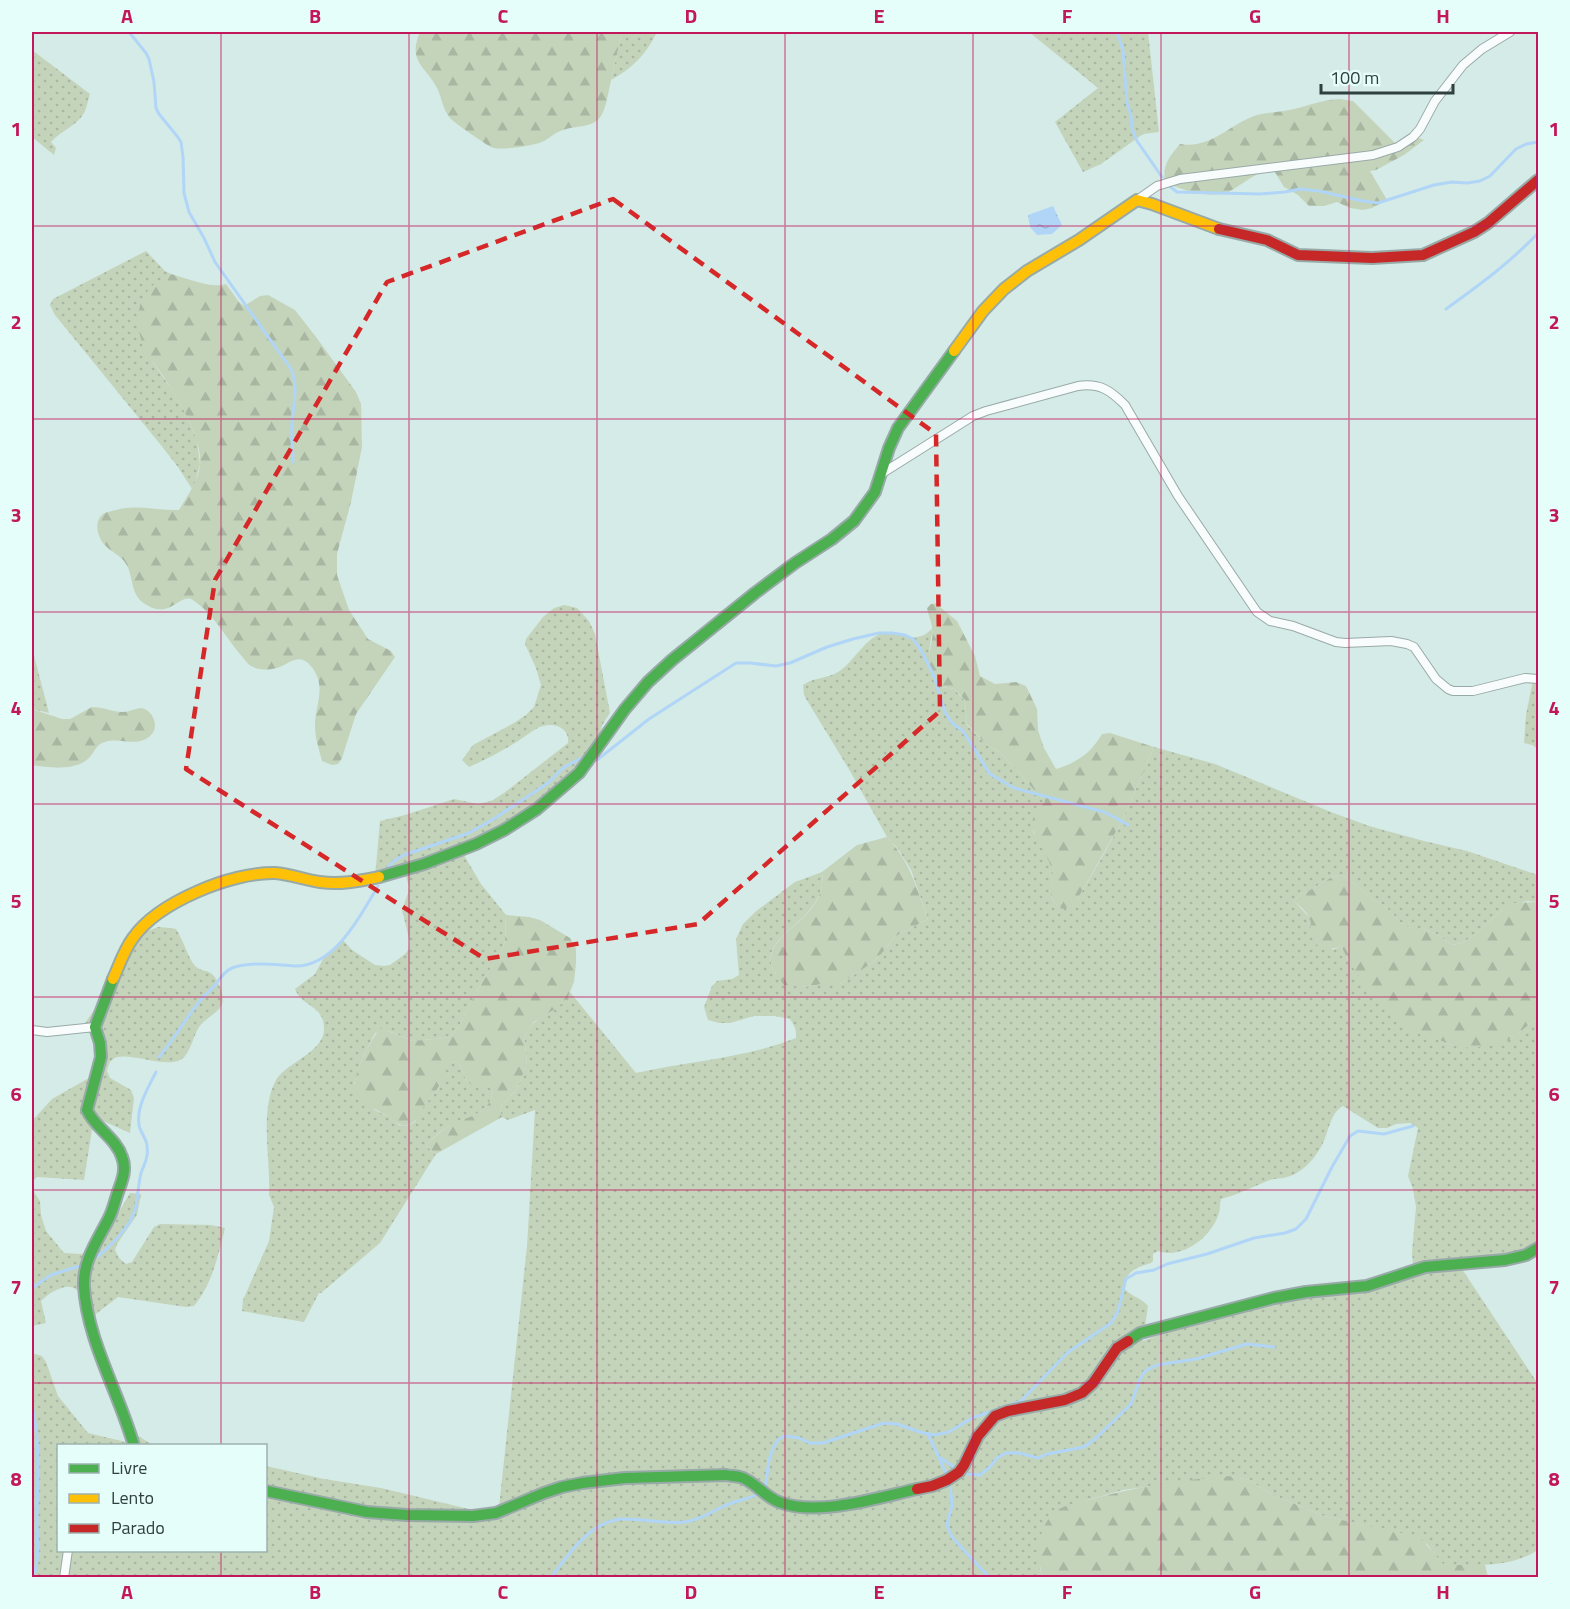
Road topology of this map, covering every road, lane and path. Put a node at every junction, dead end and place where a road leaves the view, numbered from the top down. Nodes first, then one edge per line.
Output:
1 (1510, 32) edge
2 (1539, 180) edge
3 (1137, 201) junction
4 (880, 475) junction
5 (1539, 680) edge
6 (95, 1027) junction
7 (32, 1030) edge
8 (1539, 1248) edge
9 (135, 1444) edge
10 (267, 1491) edge
11 (68, 1552) edge
12 (64, 1578) edge

1 - 3 street
2 - 3 street
3 - 4 street
4 - 5 street
4 - 6 street
6 - 7 street
6 - 9 street
8 - 10 street
11 - 12 street

